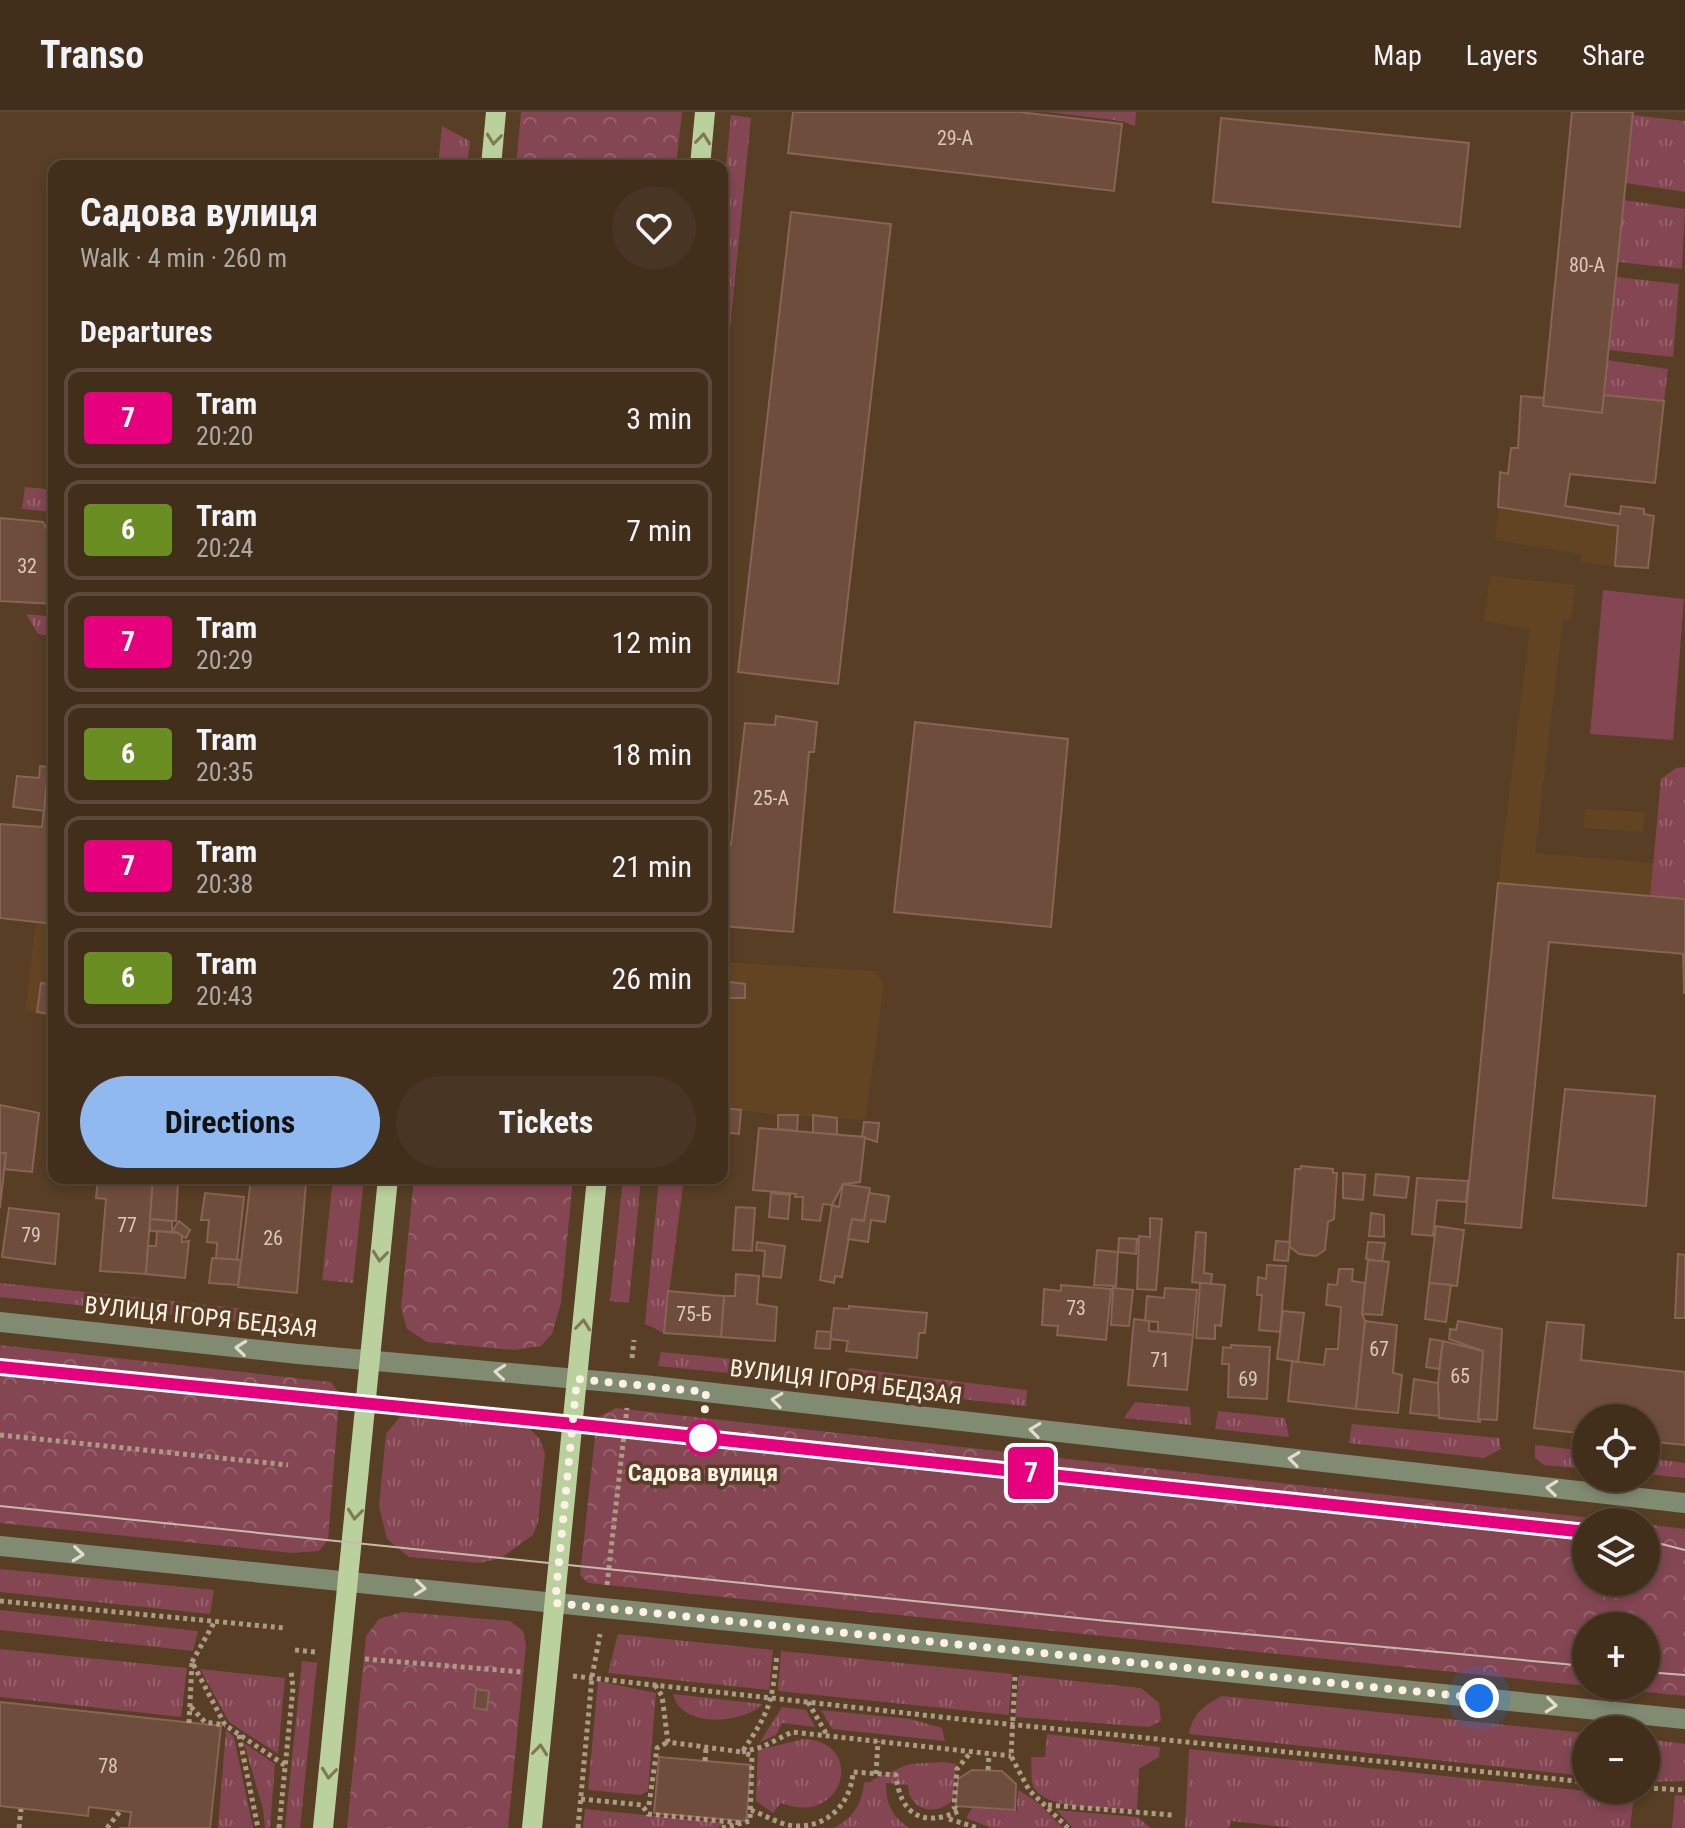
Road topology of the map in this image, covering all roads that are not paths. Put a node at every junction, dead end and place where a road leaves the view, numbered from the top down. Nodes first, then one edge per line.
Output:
1 (496, 112) edge
2 (705, 112) edge
3 (492, 160) edge
4 (701, 160) edge
5 (387, 1184) edge
6 (596, 1184) edge
7 (0, 1322) edge
8 (370, 1360) junction
9 (577, 1379) junction
10 (1685, 1503) edge
11 (0, 1546) edge
12 (348, 1580) junction
13 (555, 1603) junction
14 (1685, 1719) edge
15 (323, 1828) edge
16 (532, 1828) edge

1 -> 3 main road
4 -> 2 main road
5 -> 8 main road
9 -> 6 main road
8 -> 7 street, ВУЛИЦЯ ІГОРЯ БЕДЗАЯ
9 -> 8 street, ВУЛИЦЯ ІГОРЯ БЕДЗАЯ
8 -> 12 main road
10 -> 9 street, ВУЛИЦЯ ІГОРЯ БЕДЗАЯ
9 - 13 main road
11 -> 12 street
12 -> 13 street
12 -> 15 main road
13 -> 14 street
16 -> 13 main road

